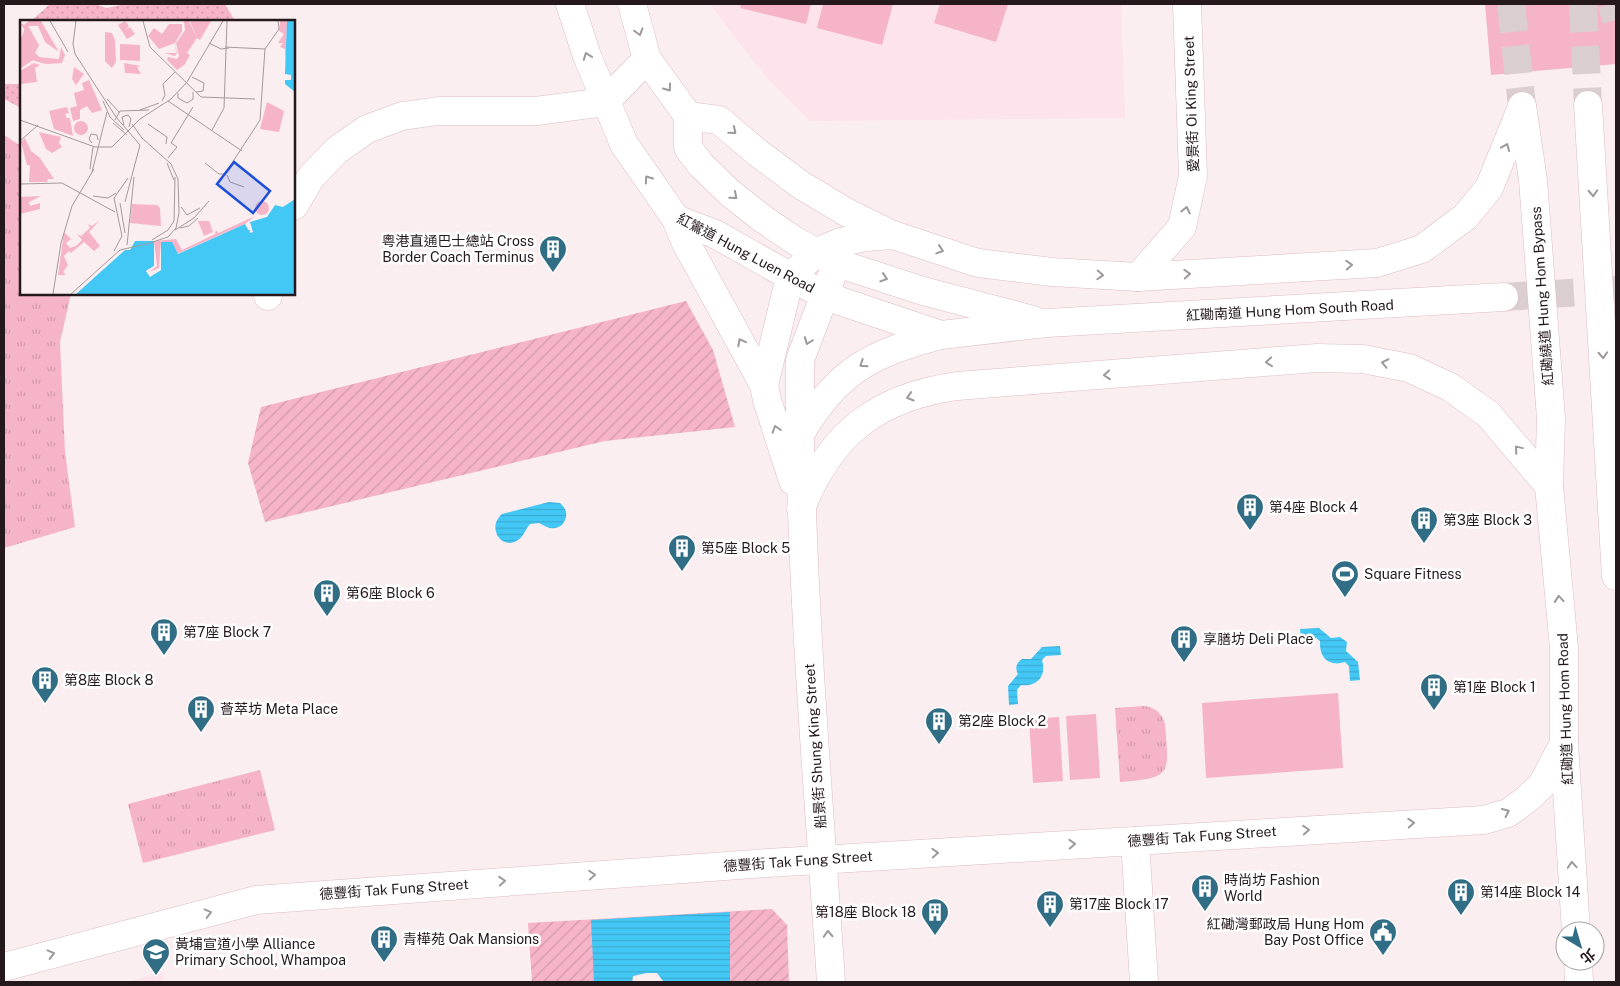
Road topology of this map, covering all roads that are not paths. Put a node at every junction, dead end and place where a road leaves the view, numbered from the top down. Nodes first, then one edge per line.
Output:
1 (570, 4) edge
2 (632, 4) edge
3 (1188, 4) edge
4 (647, 59) junction
5 (604, 102) junction
6 (1588, 105) tunnel mouth
7 (688, 116) junction
8 (295, 204) edge
9 (676, 219) junction
10 (893, 236) junction
11 (827, 258) junction
12 (790, 277) junction
13 (1138, 277) junction
14 (825, 296) junction
15 (1504, 298) tunnel mouth
16 (1075, 322) joint
17 (1047, 323) junction
18 (941, 335) junction
19 (764, 384) junction
20 (800, 434) junction
21 (1613, 463) edge
22 (1549, 486) junction
23 (801, 509) junction
24 (1616, 576) edge
25 (1564, 742) junction
26 (1135, 841) junction
27 (823, 860) junction
28 (1575, 921) edge
29 (4, 967) edge
30 (831, 982) edge
31 (1144, 982) edge

5 -> 1 street, 紅鸞道 Hung Luen Road
2 -> 4 street
13 -> 3 street, 愛景街 Oi King Street
4 - 5 street
4 -> 7 street
5 - 8 street
9 -> 5 street, 紅鸞道 Hung Luen Road
6 -> 21 street
7 -> 10 street
7 -> 11 street, 紅鸞道 Hung Luen Road
9 - 12 street, 紅鸞道 Hung Luen Road
19 -> 9 street
10 - 11 street
10 -> 13 street
11 - 12 street
11 - 14 street, 船景街 Shung King Street
11 -> 17 street, 紅鸞道 Hung Luen Road
12 - 14 street, 紅鸞道 Hung Luen Road
12 - 19 street
13 -> 22 street, 紅磡繞道 Hung Hom Bypass
14 - 18 street, 紅鸞道 Hung Luen Road
14 -> 20 street, 船景街 Shung King Street
15 - 16 street, 紅磡南道 Hung Hom South Road
16 - 17 street, 紅鸞道 Hung Luen Road
17 - 18 street, 紅鸞道 Hung Luen Road
18 -> 20 street
23 -> 19 street, 船景街 Shung King Street
20 - 23 street, 船景街 Shung King Street
21 - 24 street
22 -> 23 street
25 -> 22 street, 紅磡道 Hung Hom Road
23 - 27 street, 船景街 Shung King Street
26 -> 25 street, 德豐街 Tak Fung Street
28 -> 25 street, 紅磡道 Hung Hom Road
27 -> 26 street, 德豐街 Tak Fung Street
26 - 31 street
29 -> 27 street, 德豐街 Tak Fung Street
30 -> 27 street, 船景街 Shung King Street

